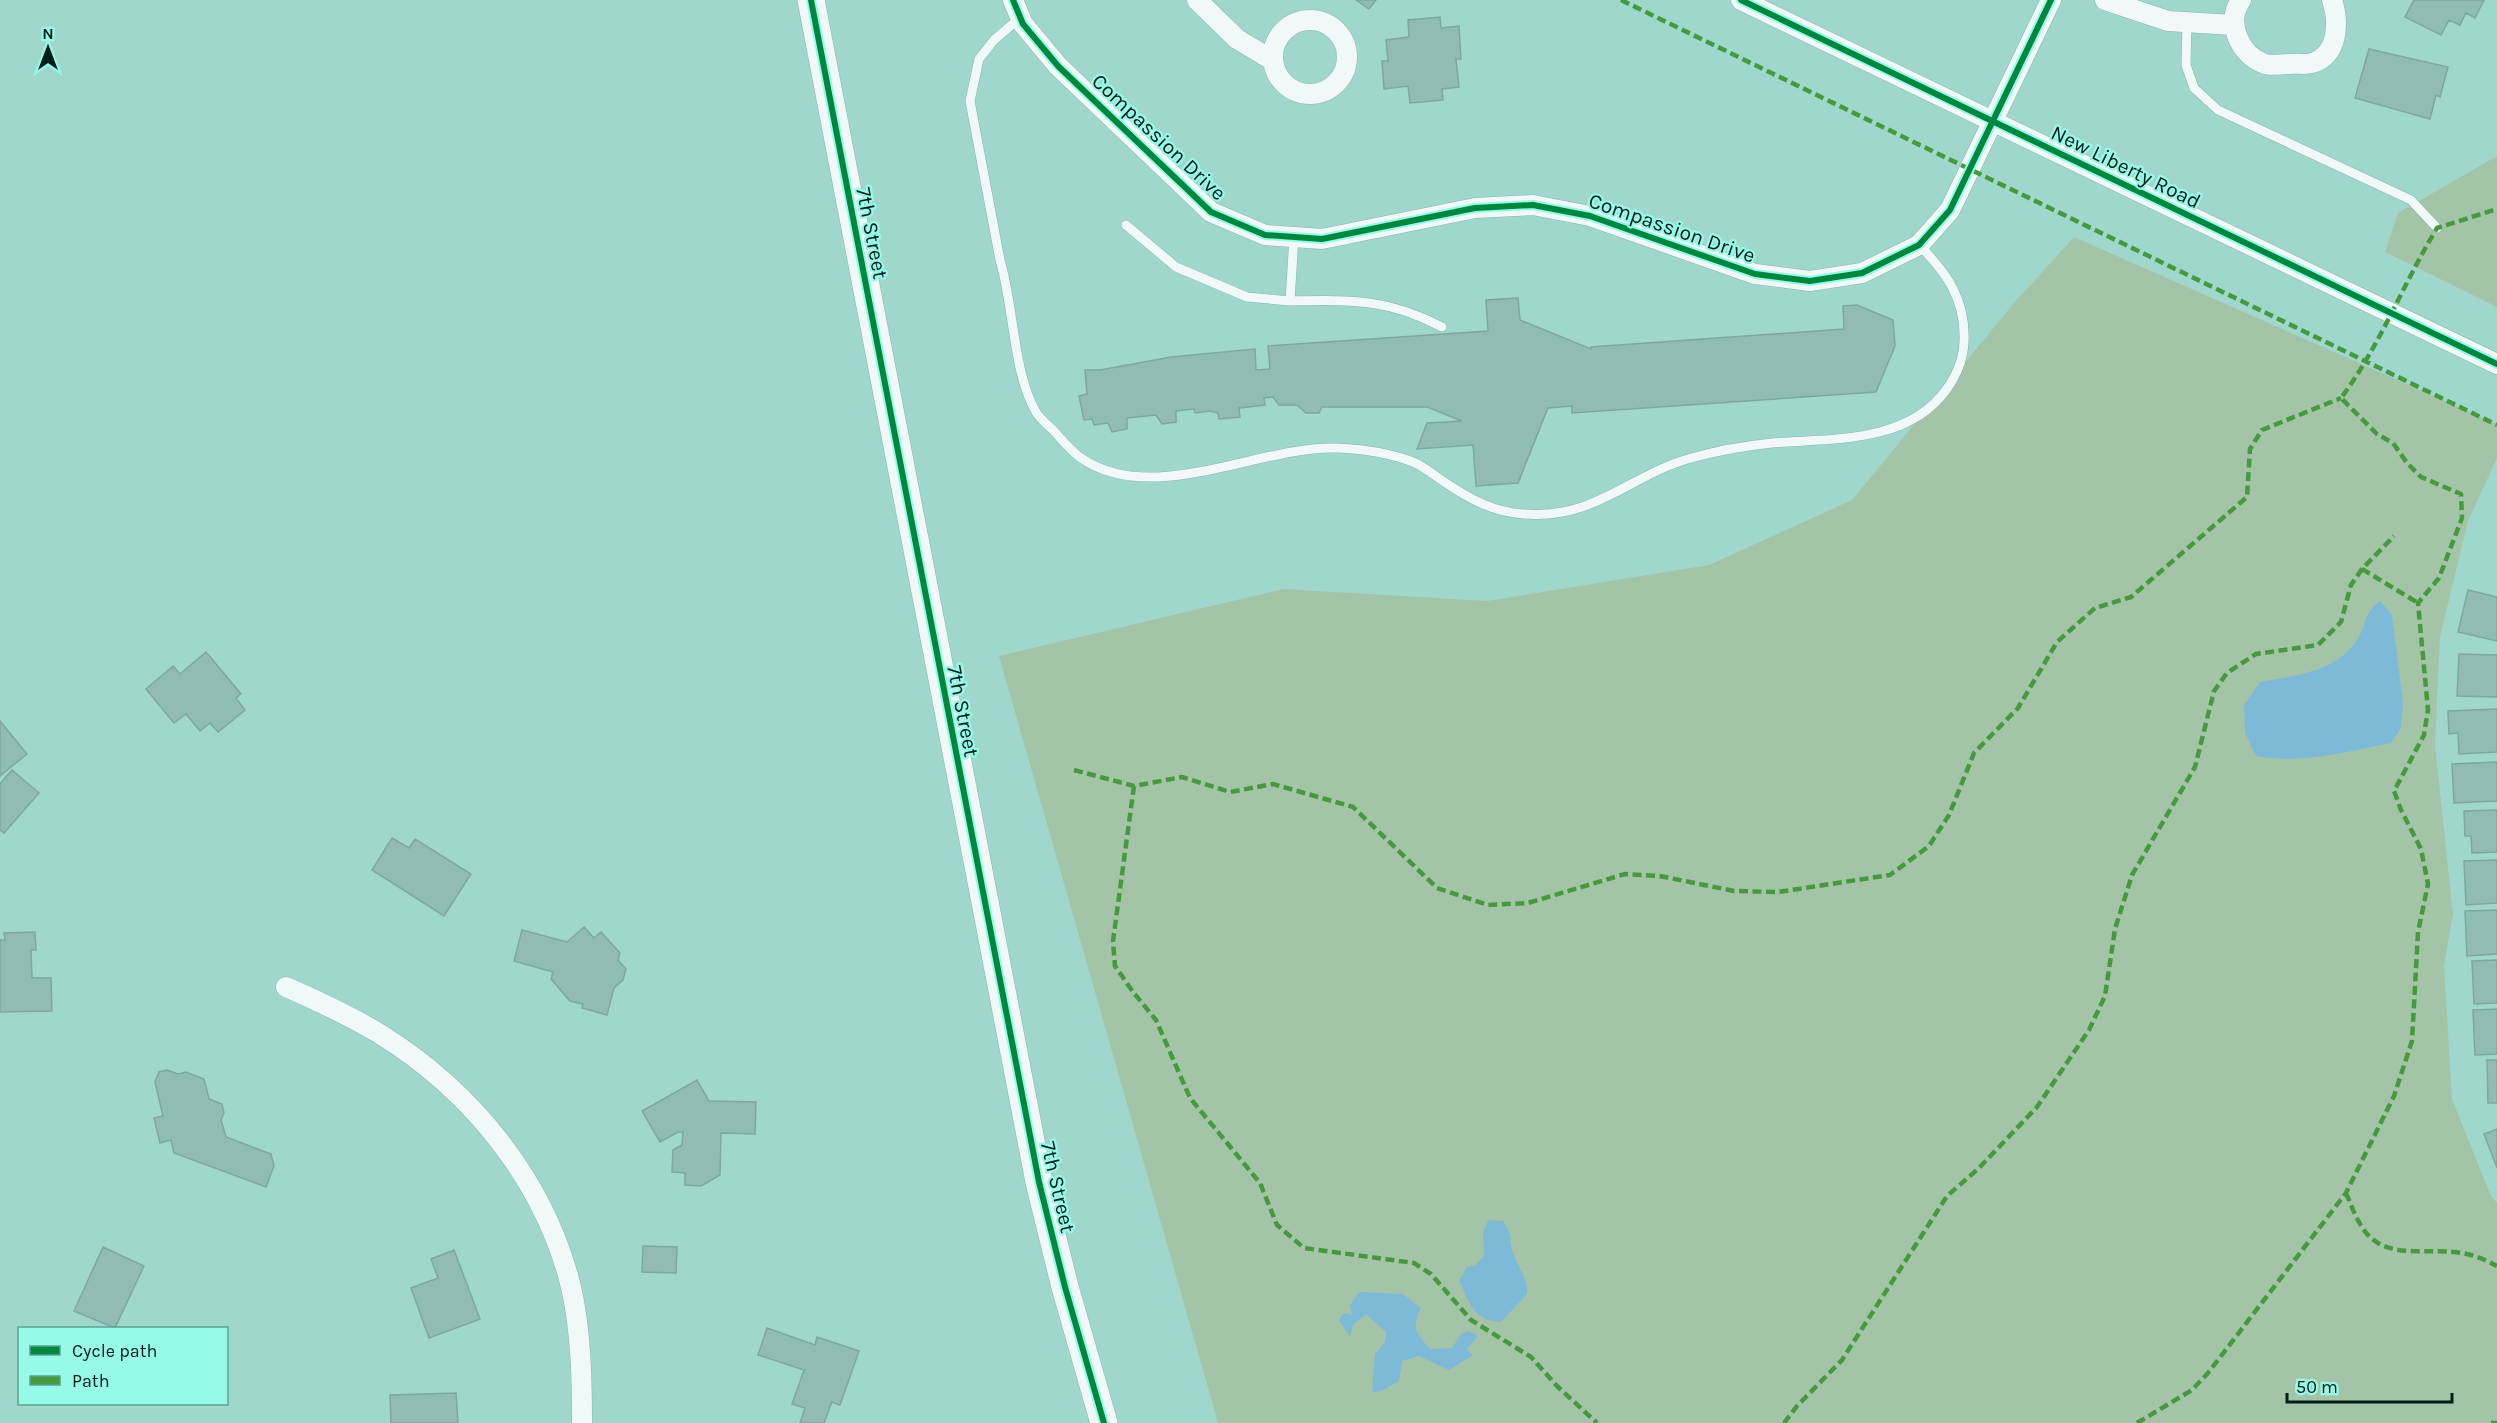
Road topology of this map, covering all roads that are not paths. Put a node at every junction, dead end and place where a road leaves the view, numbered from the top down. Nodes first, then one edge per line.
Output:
1 (811, 0) edge
2 (1197, 0) edge
3 (1741, 0) edge
4 (2051, 0) edge
5 (2105, 0) edge
6 (2241, 0) edge
7 (2332, 0) edge
8 (1017, 9) edge
9 (2187, 22) junction
10 (2233, 25) junction
11 (1272, 60) dead end
12 (1994, 121) junction
13 (1126, 225) dead end
14 (2437, 228) dead end
15 (1294, 237) junction
16 (1919, 245) junction
17 (1290, 301) junction
18 (1442, 327) dead end
19 (2497, 364) edge
20 (286, 987) dead end
21 (582, 1423) edge
22 (1104, 1423) edge

1 - 22 street, 7th Street
2 - 11 street
3 - 12 street, New Liberty Road
4 - 12 street, Compassion Drive
5 - 9 street
6 - 10 street
7 - 10 street
8 - 15 street, Compassion Drive
8 - 16 lane
9 - 10 street
9 - 14 lane
12 - 16 street, Compassion Drive
12 - 19 street, New Liberty Road
13 - 17 lane
15 - 16 street, Compassion Drive
15 - 17 lane
17 - 18 lane
20 - 21 street

